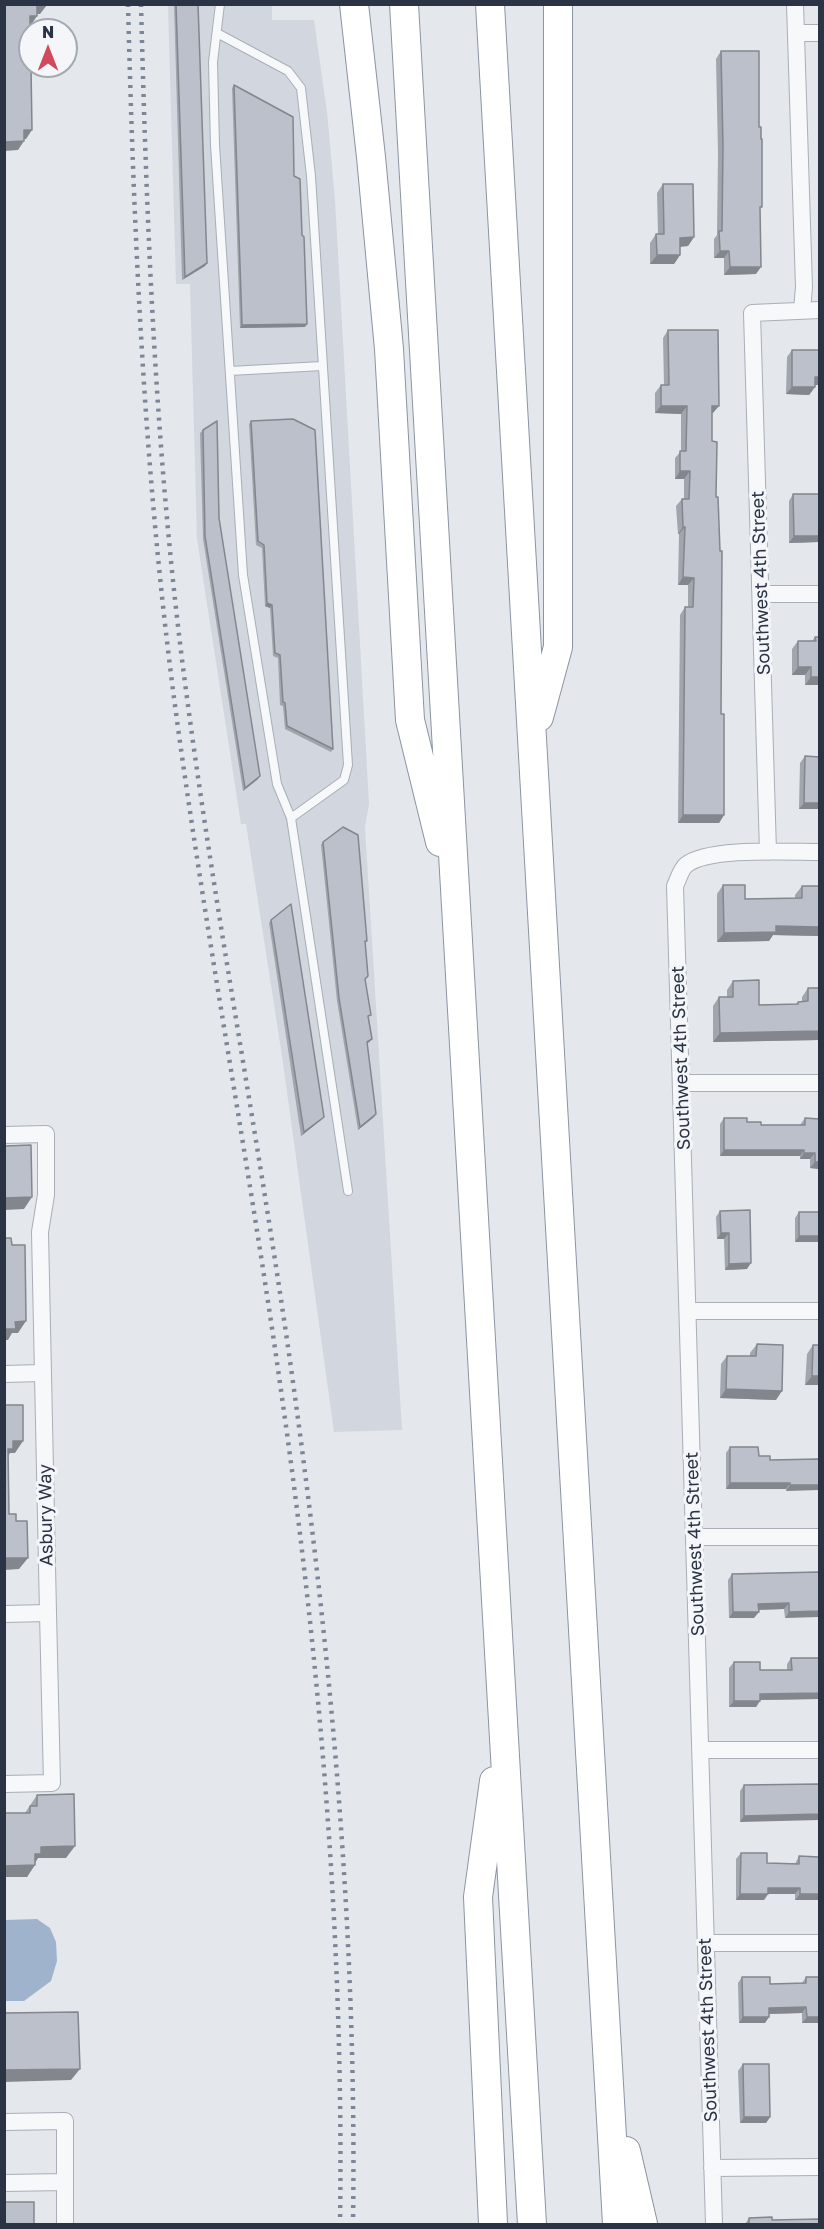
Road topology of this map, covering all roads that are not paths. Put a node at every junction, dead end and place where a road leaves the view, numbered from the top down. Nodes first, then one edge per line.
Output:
1 (220, 4) edge
2 (354, 4) edge
3 (404, 4) edge
4 (490, 4) edge
5 (558, 4) edge
6 (795, 4) edge
7 (217, 33) junction
8 (796, 33) junction
9 (819, 33) edge
10 (802, 310) junction
11 (819, 310) edge
12 (322, 366) junction
13 (230, 371) junction
14 (761, 594) junction
15 (819, 594) edge
16 (533, 739) junction
17 (291, 818) junction
18 (768, 852) junction
19 (819, 852) edge
20 (456, 912) junction
21 (682, 1083) junction
22 (819, 1083) edge
23 (4, 1135) edge
24 (348, 1191) dead end
25 (689, 1311) junction
26 (819, 1311) edge
27 (42, 1373) junction
28 (4, 1374) edge
29 (695, 1537) junction
30 (819, 1537) edge
31 (48, 1613) junction
32 (4, 1614) edge
33 (503, 1720) junction
34 (701, 1750) junction
35 (819, 1750) edge
36 (4, 1784) edge
37 (706, 1943) junction
38 (819, 1943) edge
39 (608, 2075) junction
40 (4, 2122) edge
41 (712, 2168) junction
42 (819, 2168) edge
43 (64, 2182) junction
44 (4, 2183) edge
45 (66, 2224) edge
46 (494, 2224) edge
47 (532, 2224) edge
48 (617, 2224) edge
49 (643, 2224) edge
50 (714, 2224) edge

1 - 7 lane
2 - 20 highway
3 - 20 highway
4 - 16 highway
5 - 16 highway
6 - 8 street
7 - 12 lane
7 - 13 lane
8 - 9 street
8 - 10 street
10 - 11 street
10 - 14 street, Southwest 4th Street
12 - 13 lane
12 - 17 lane
13 - 17 lane
14 - 15 street
14 - 18 street, Southwest 4th Street
16 - 39 highway
17 - 24 lane
18 - 19 street
18 - 21 street, Southwest 4th Street
20 - 33 highway
21 - 22 street
21 - 25 street, Southwest 4th Street
23 - 27 street, Asbury Way
25 - 26 street
25 - 29 street, Southwest 4th Street
27 - 28 street
27 - 31 street, Asbury Way
29 - 30 street
29 - 34 street, Southwest 4th Street
31 - 32 street
31 - 36 street, Asbury Way
33 - 46 highway
33 - 47 highway
34 - 35 street
34 - 37 street, Southwest 4th Street
37 - 38 street
37 - 41 street, Southwest 4th Street
39 - 48 highway
39 - 49 highway
40 - 43 street
41 - 42 street
41 - 50 street, Southwest 4th Street
43 - 44 street
43 - 45 street

